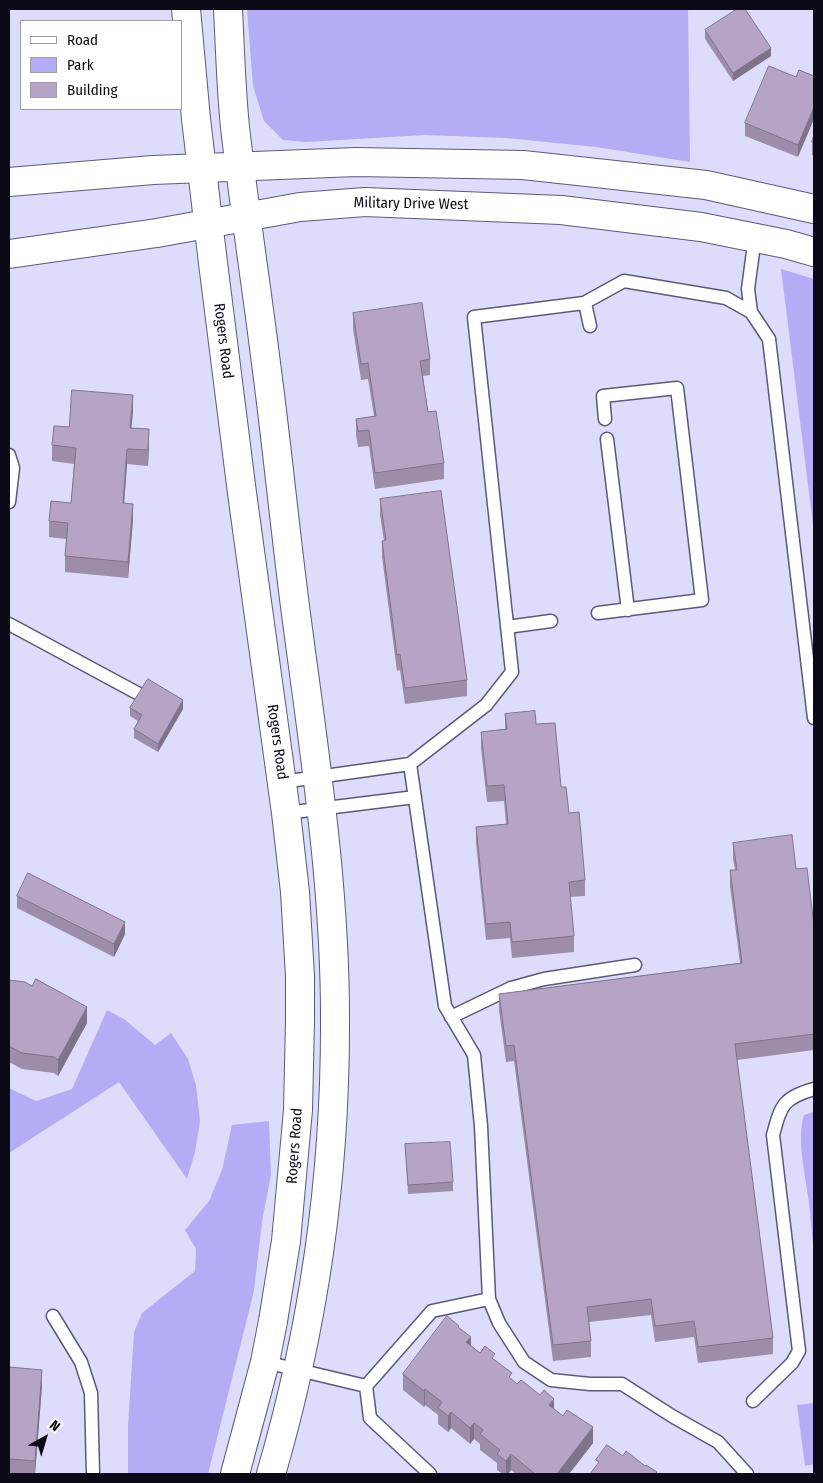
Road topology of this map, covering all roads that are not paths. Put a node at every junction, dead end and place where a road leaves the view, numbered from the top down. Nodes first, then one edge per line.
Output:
1 (186, 9) edge
2 (228, 9) edge
3 (241, 166) junction
4 (201, 167) junction
5 (9, 182) edge
6 (814, 209) edge
7 (247, 215) junction
8 (209, 223) junction
9 (755, 237) junction
10 (814, 252) edge
11 (9, 254) edge
12 (585, 303) junction
13 (751, 312) junction
14 (590, 326) dead end
15 (605, 420) dead end
16 (607, 439) dead end
17 (9, 455) edge
18 (9, 502) edge
19 (628, 610) junction
20 (598, 613) dead end
21 (551, 621) dead end
22 (9, 624) edge
23 (507, 627) junction
24 (139, 694) edge
25 (814, 718) edge
26 (410, 764) junction
27 (318, 776) junction
28 (282, 782) junction
29 (415, 797) junction
30 (322, 808) junction
31 (286, 813) junction
32 (635, 964) dead end
33 (451, 1017) junction
34 (814, 1089) edge
35 (488, 1299) junction
36 (53, 1316) dead end
37 (265, 1362) junction
38 (297, 1370) junction
39 (366, 1386) junction
40 (753, 1401) dead end
41 (93, 1474) edge
42 (234, 1474) edge
43 (271, 1474) edge
44 (430, 1474) edge
45 (747, 1474) edge

1 - 4 main road, Rogers Road
2 - 3 main road
3 - 4 main road
3 - 6 main road
3 - 7 main road
4 - 5 main road
4 - 8 main road, Rogers Road
7 - 8 main road, Military Drive West
7 - 9 main road, Military Drive West
7 - 27 main road
8 - 11 main road, Military Drive West
8 - 28 main road, Rogers Road
9 - 10 main road, Military Drive West
9 - 13 lane
12 - 13 lane
12 - 14 lane
12 - 23 lane
13 - 25 lane
15 - 19 lane
16 - 19 lane
17 - 18 lane
19 - 20 lane
21 - 23 lane
22 - 24 lane
23 - 26 lane
26 - 27 lane
26 - 29 lane
27 - 28 lane
27 - 30 main road
28 - 31 main road, Rogers Road
29 - 30 lane
29 - 33 lane
30 - 31 lane
30 - 38 main road
31 - 37 main road, Rogers Road
32 - 33 lane
33 - 35 lane
34 - 40 lane
35 - 39 lane
35 - 45 lane
36 - 41 lane
37 - 38 lane
37 - 42 main road, Rogers Road
38 - 39 lane
38 - 43 main road
39 - 44 lane

